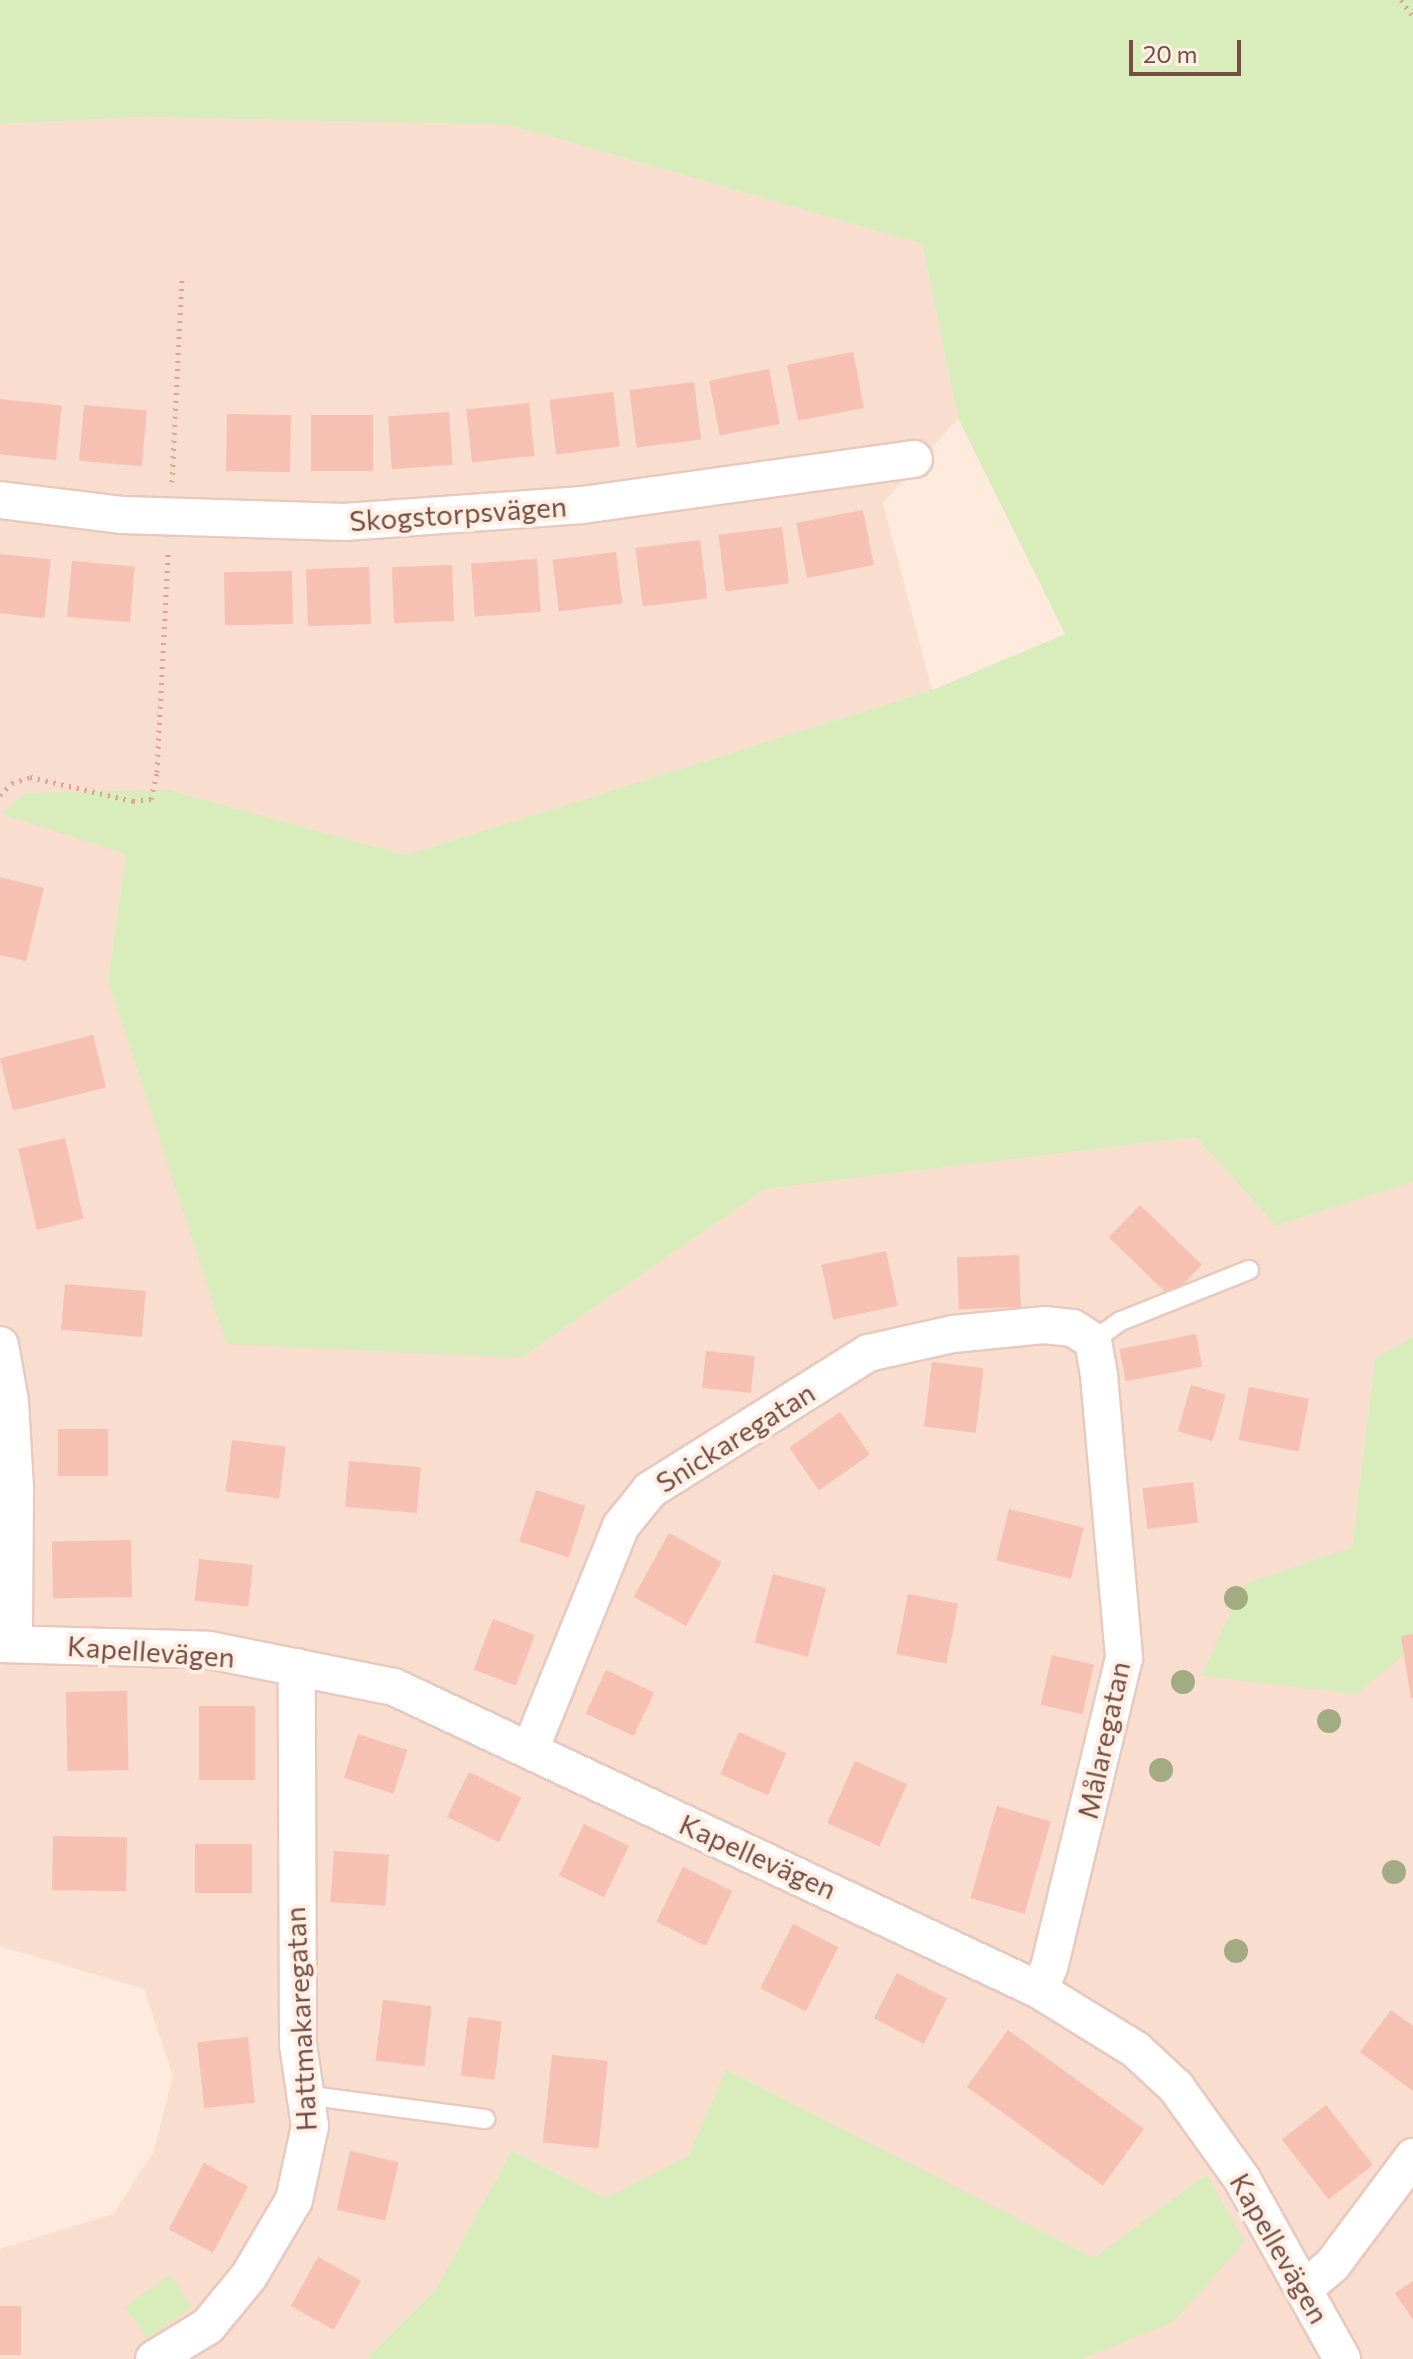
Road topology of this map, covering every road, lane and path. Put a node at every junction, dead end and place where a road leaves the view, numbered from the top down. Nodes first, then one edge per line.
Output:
1 (1401, 0) edge
2 (1413, 16) edge
3 (182, 279) dead end
4 (914, 459) dead end
5 (0, 500) edge
6 (171, 517) junction
7 (0, 795) edge
8 (1249, 1270) dead end
9 (1093, 1341) junction
10 (0, 1345) edge
11 (5, 1401) edge
12 (7, 1644) edge
13 (297, 1667) junction
14 (530, 1750) junction
15 (1039, 1990) junction
16 (305, 2095) junction
17 (485, 2119) dead end
18 (1413, 2157) edge
19 (1306, 2287) junction
20 (154, 2359) edge
21 (1342, 2359) edge

1 - 2 path
3 - 6 path
4 - 6 street, Skogstorpsvägen
5 - 6 street, Skogstorpsvägen
6 - 7 path
8 - 9 lane
9 - 14 street, Snickaregatan
9 - 15 street, Målaregatan
10 - 11 street
11 - 12 street
12 - 13 street, Kapellevägen
13 - 14 street, Kapellevägen
13 - 16 street, Hattmakaregatan
14 - 15 street, Kapellevägen
15 - 19 street, Kapellevägen
16 - 17 lane
16 - 20 street, Hattmakaregatan
18 - 19 street
19 - 21 street, Kapellevägen

